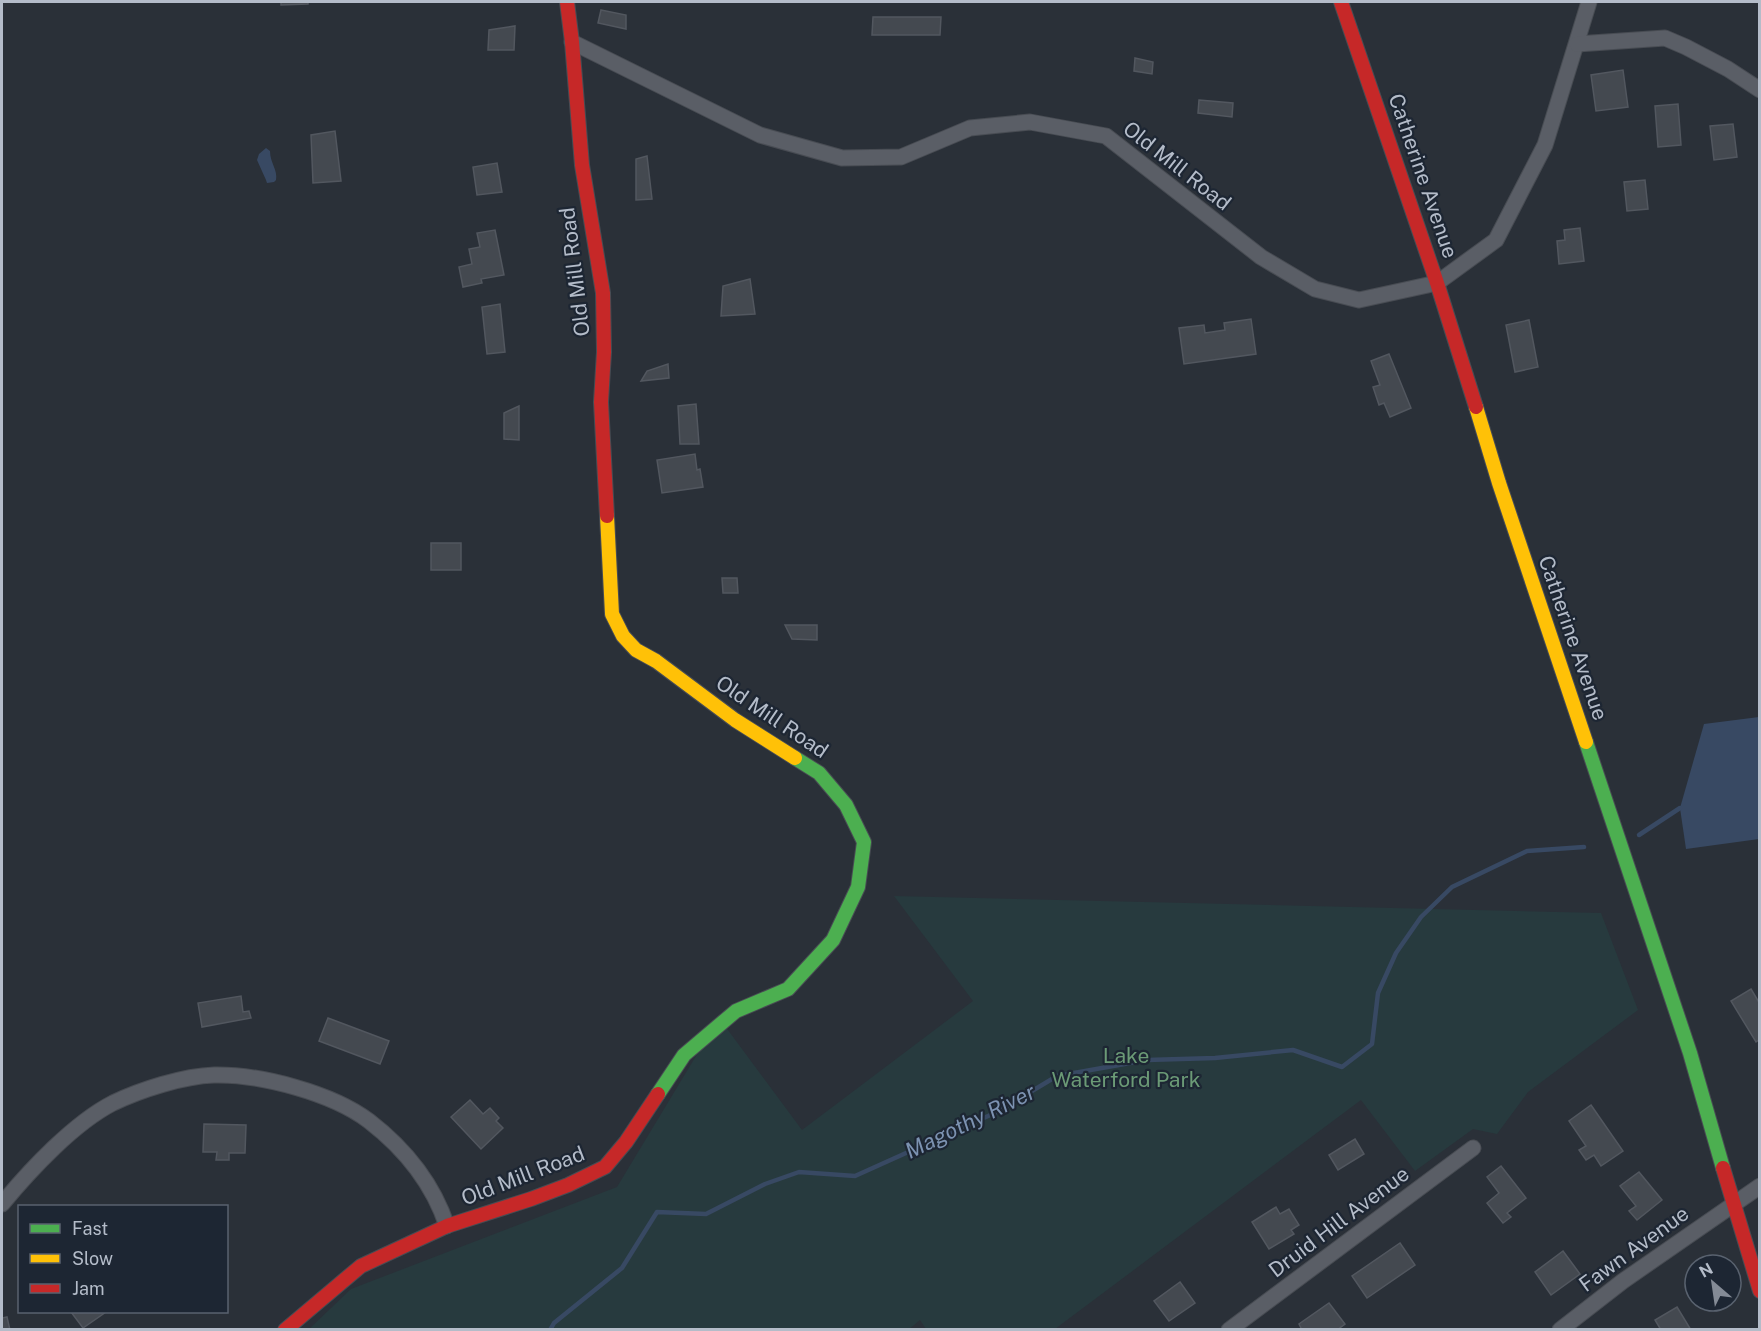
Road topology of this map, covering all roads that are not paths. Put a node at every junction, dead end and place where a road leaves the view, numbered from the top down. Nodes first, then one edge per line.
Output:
1 (567, 2) edge
2 (1341, 2) edge
3 (1589, 2) edge
4 (572, 42) junction
5 (1577, 44) junction
6 (1760, 90) edge
7 (1437, 283) junction
8 (1473, 1148) dead end
9 (1760, 1186) edge
10 (2, 1203) edge
11 (1733, 1204) junction
12 (447, 1226) junction
13 (1760, 1291) edge
14 (285, 1329) edge
15 (1229, 1329) edge
16 (1560, 1329) edge

1 - 4 street, Old Mill Road
2 - 7 street, Catherine Avenue
3 - 5 street, Old Mill Road
4 - 7 street, Old Mill Road
4 - 12 street, Old Mill Road
5 - 6 street
5 - 7 street, Old Mill Road
7 - 11 street, Catherine Avenue
8 - 15 street, Druid Hill Avenue
9 - 11 street, Fawn Avenue
10 - 12 street
11 - 13 street, Catherine Avenue
11 - 16 street, Fawn Avenue
12 - 14 street, Old Mill Road

